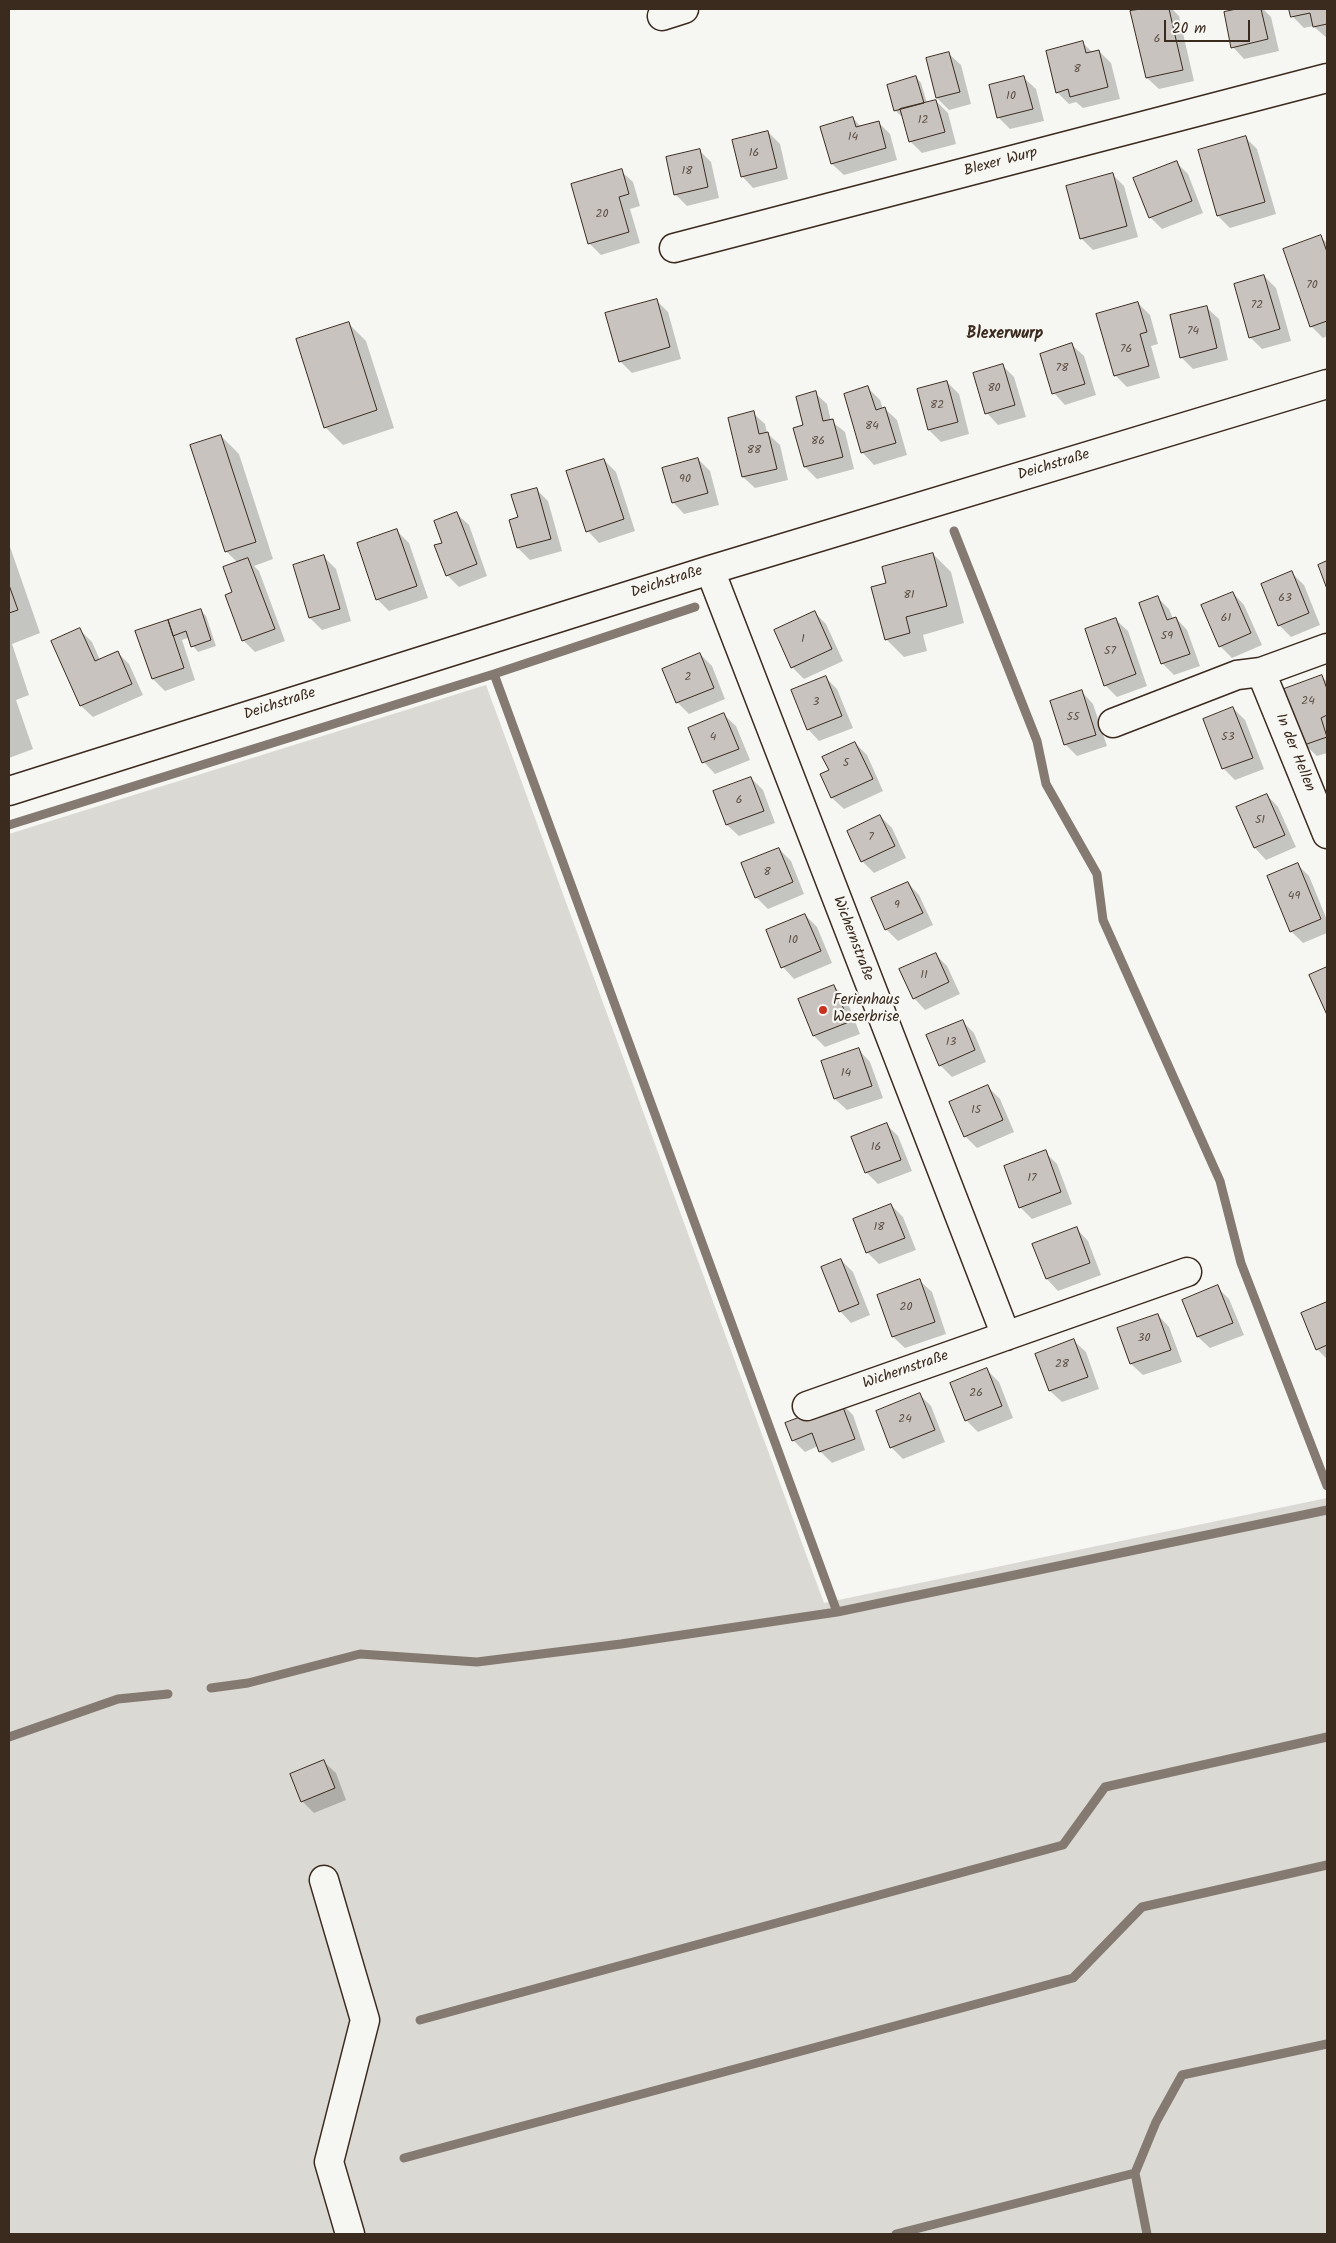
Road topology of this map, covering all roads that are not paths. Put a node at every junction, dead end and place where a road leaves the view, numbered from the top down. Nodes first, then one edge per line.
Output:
1 (1327, 78) edge
2 (674, 248) dead end
3 (1327, 384) edge
4 (710, 570) junction
5 (1327, 648) edge
6 (1261, 672) junction
7 (1113, 723) dead end
8 (9, 791) edge
9 (1327, 834) edge
10 (1187, 1272) dead end
11 (1006, 1336) junction
12 (807, 1406) dead end
13 (324, 1880) dead end
14 (350, 2234) edge

1 - 2 street, Blexer Wurp
3 - 4 street, Deichstraße
4 - 8 street, Deichstraße
4 - 11 street, Wichernstraße
5 - 6 street
6 - 7 street
6 - 9 street, In der Hellen
10 - 11 street, Wichernstraße
11 - 12 street, Wichernstraße
13 - 14 street

